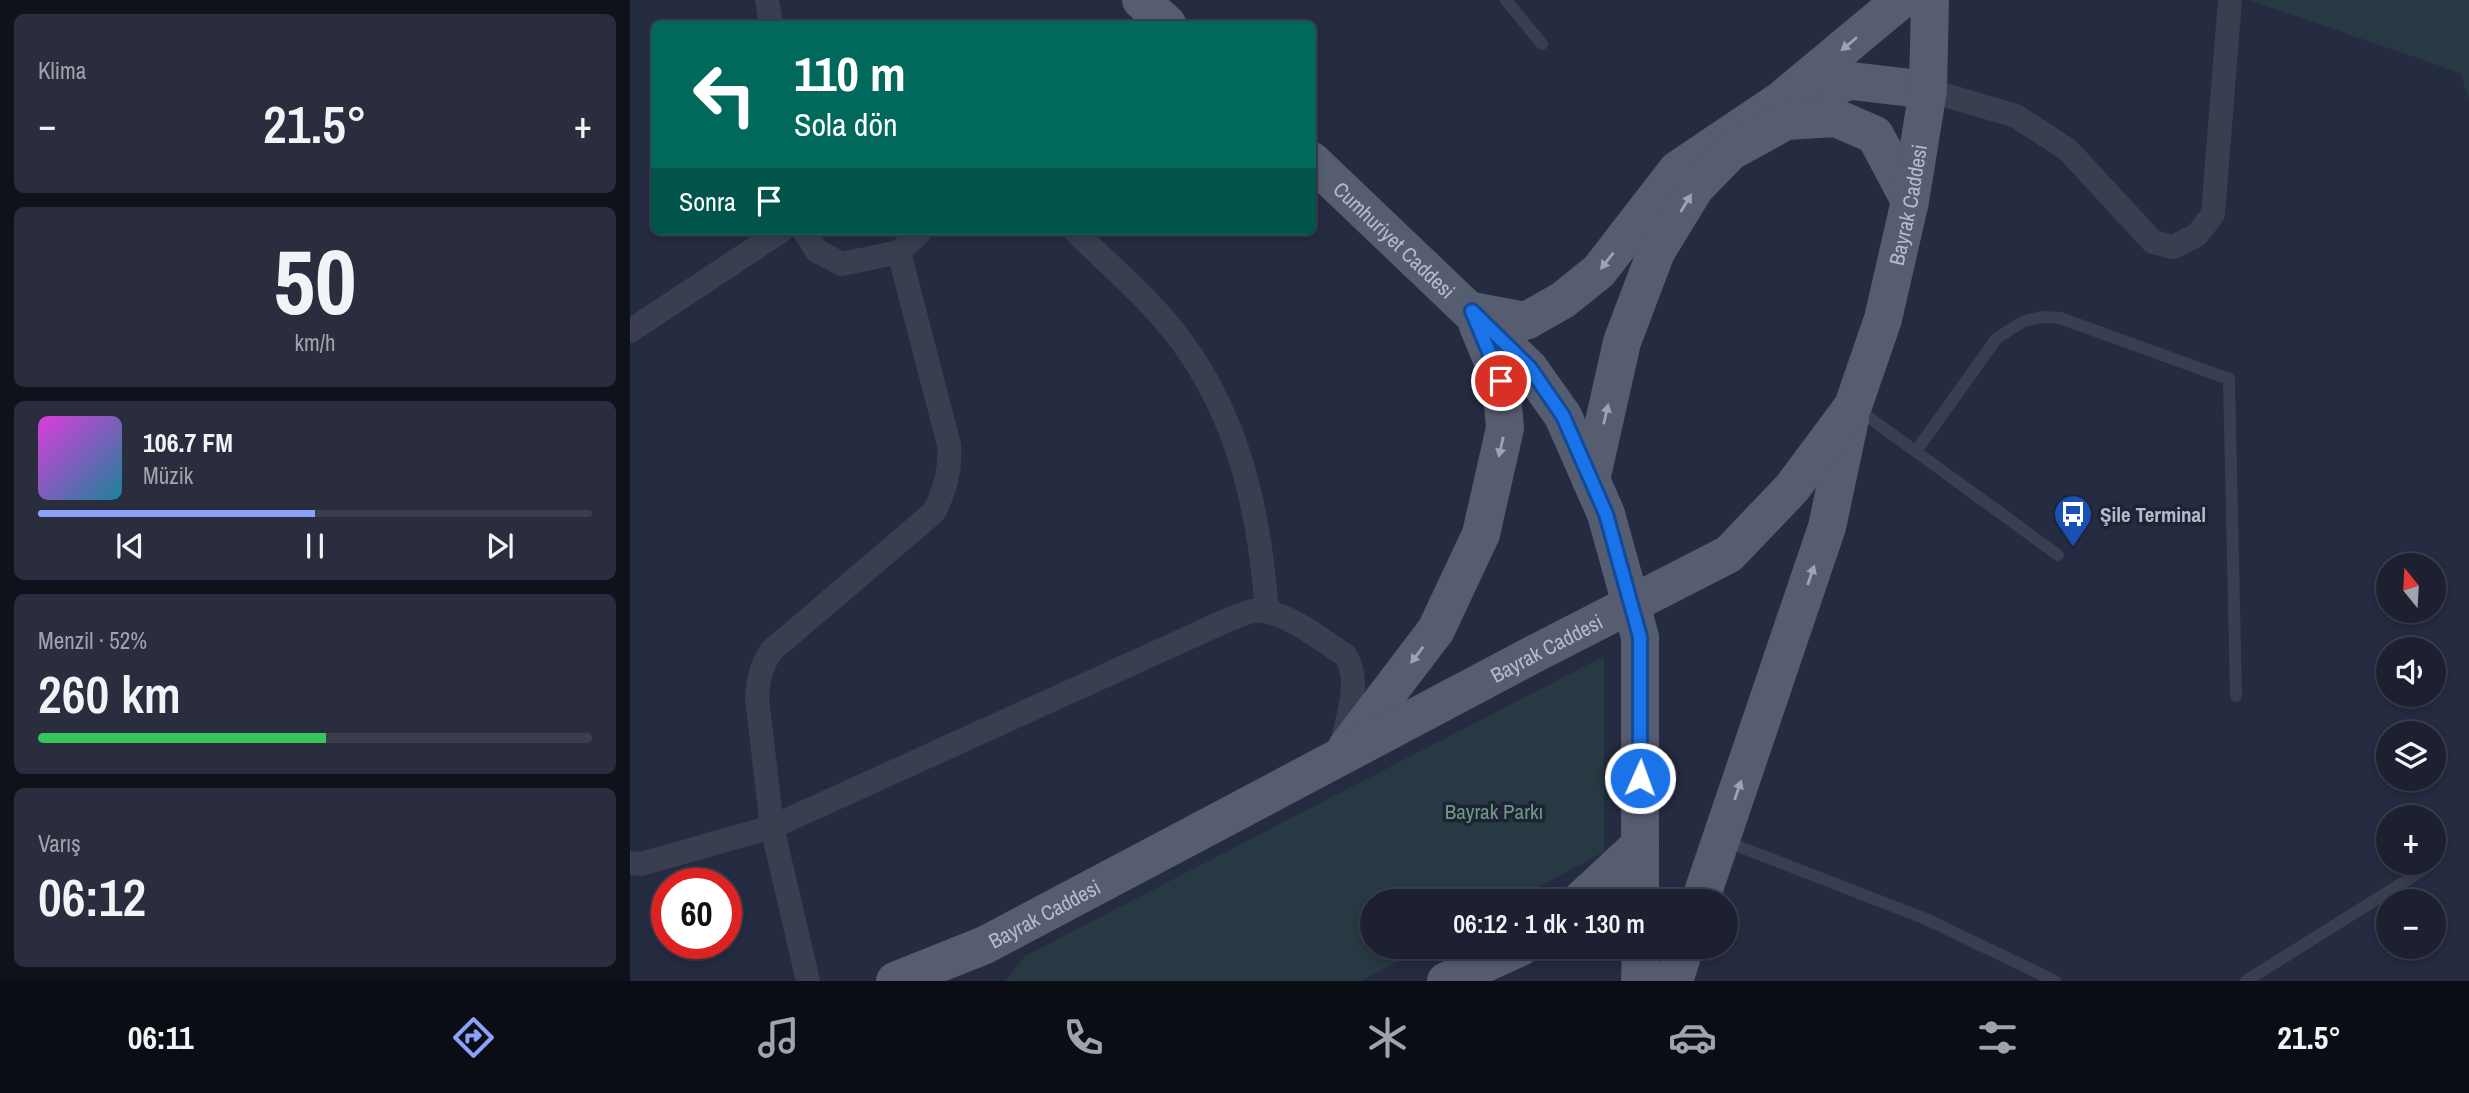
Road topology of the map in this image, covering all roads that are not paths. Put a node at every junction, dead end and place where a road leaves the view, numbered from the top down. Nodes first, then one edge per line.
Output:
1 (767, 0) edge
2 (1506, 0) edge
3 (1901, 0) edge
4 (1930, 0) edge
5 (2230, 0) edge
6 (770, 21) edge
7 (1542, 44) dead end
8 (1928, 90) junction
9 (1781, 100) junction
10 (1316, 165) edge
11 (1910, 201) junction
12 (775, 235) edge
13 (807, 235) edge
14 (917, 235) edge
15 (1079, 235) edge
16 (899, 252) junction
17 (1472, 311) junction
18 (630, 331) edge
19 (1853, 406) junction
20 (1916, 451) junction
21 (1591, 480) junction
22 (2058, 555) dead end
23 (1267, 612) junction
24 (2236, 696) dead end
25 (1340, 756) junction
26 (772, 827) junction
27 (1721, 839) junction
28 (1639, 846) junction
29 (630, 863) edge
30 (2415, 875) edge
31 (1593, 889) edge
32 (1640, 889) edge
33 (1704, 889) edge
34 (985, 945) junction
35 (1495, 959) edge
36 (1681, 959) edge
37 (910, 978) edge
38 (808, 981) edge
39 (971, 981) edge
40 (1446, 981) edge
41 (1674, 981) edge
42 (2055, 981) edge
43 (2246, 981) edge

1 - 6 street
2 - 7 lane
3 -> 9 main road
4 - 8 main road, Bayrak Caddesi
5 - 8 street
8 - 9 main road
8 - 11 main road, Bayrak Caddesi
9 -> 17 main road
10 - 17 main road, Cumhuriyet Caddesi
11 - 19 main road, Bayrak Caddesi
21 -> 11 main road
12 - 18 street
13 - 16 street
14 - 16 street
15 - 23 street
16 - 26 street
17 - 21 main road, Cumhuriyet Caddesi
17 -> 25 main road
19 - 20 lane
19 - 25 main road, Bayrak Caddesi
27 -> 19 main road
20 - 22 lane
20 - 24 lane
21 - 28 main road, Cumhuriyet Caddesi
23 - 25 street
23 - 26 street
25 - 34 main road, Bayrak Caddesi
26 - 29 street
26 - 38 street
27 - 33 main road
27 - 42 lane
28 - 31 main road
28 - 32 main road, Cumhuriyet Caddesi
30 - 43 lane
34 - 37 main road, Bayrak Caddesi
34 - 39 main road
35 - 40 main road
36 - 41 main road

